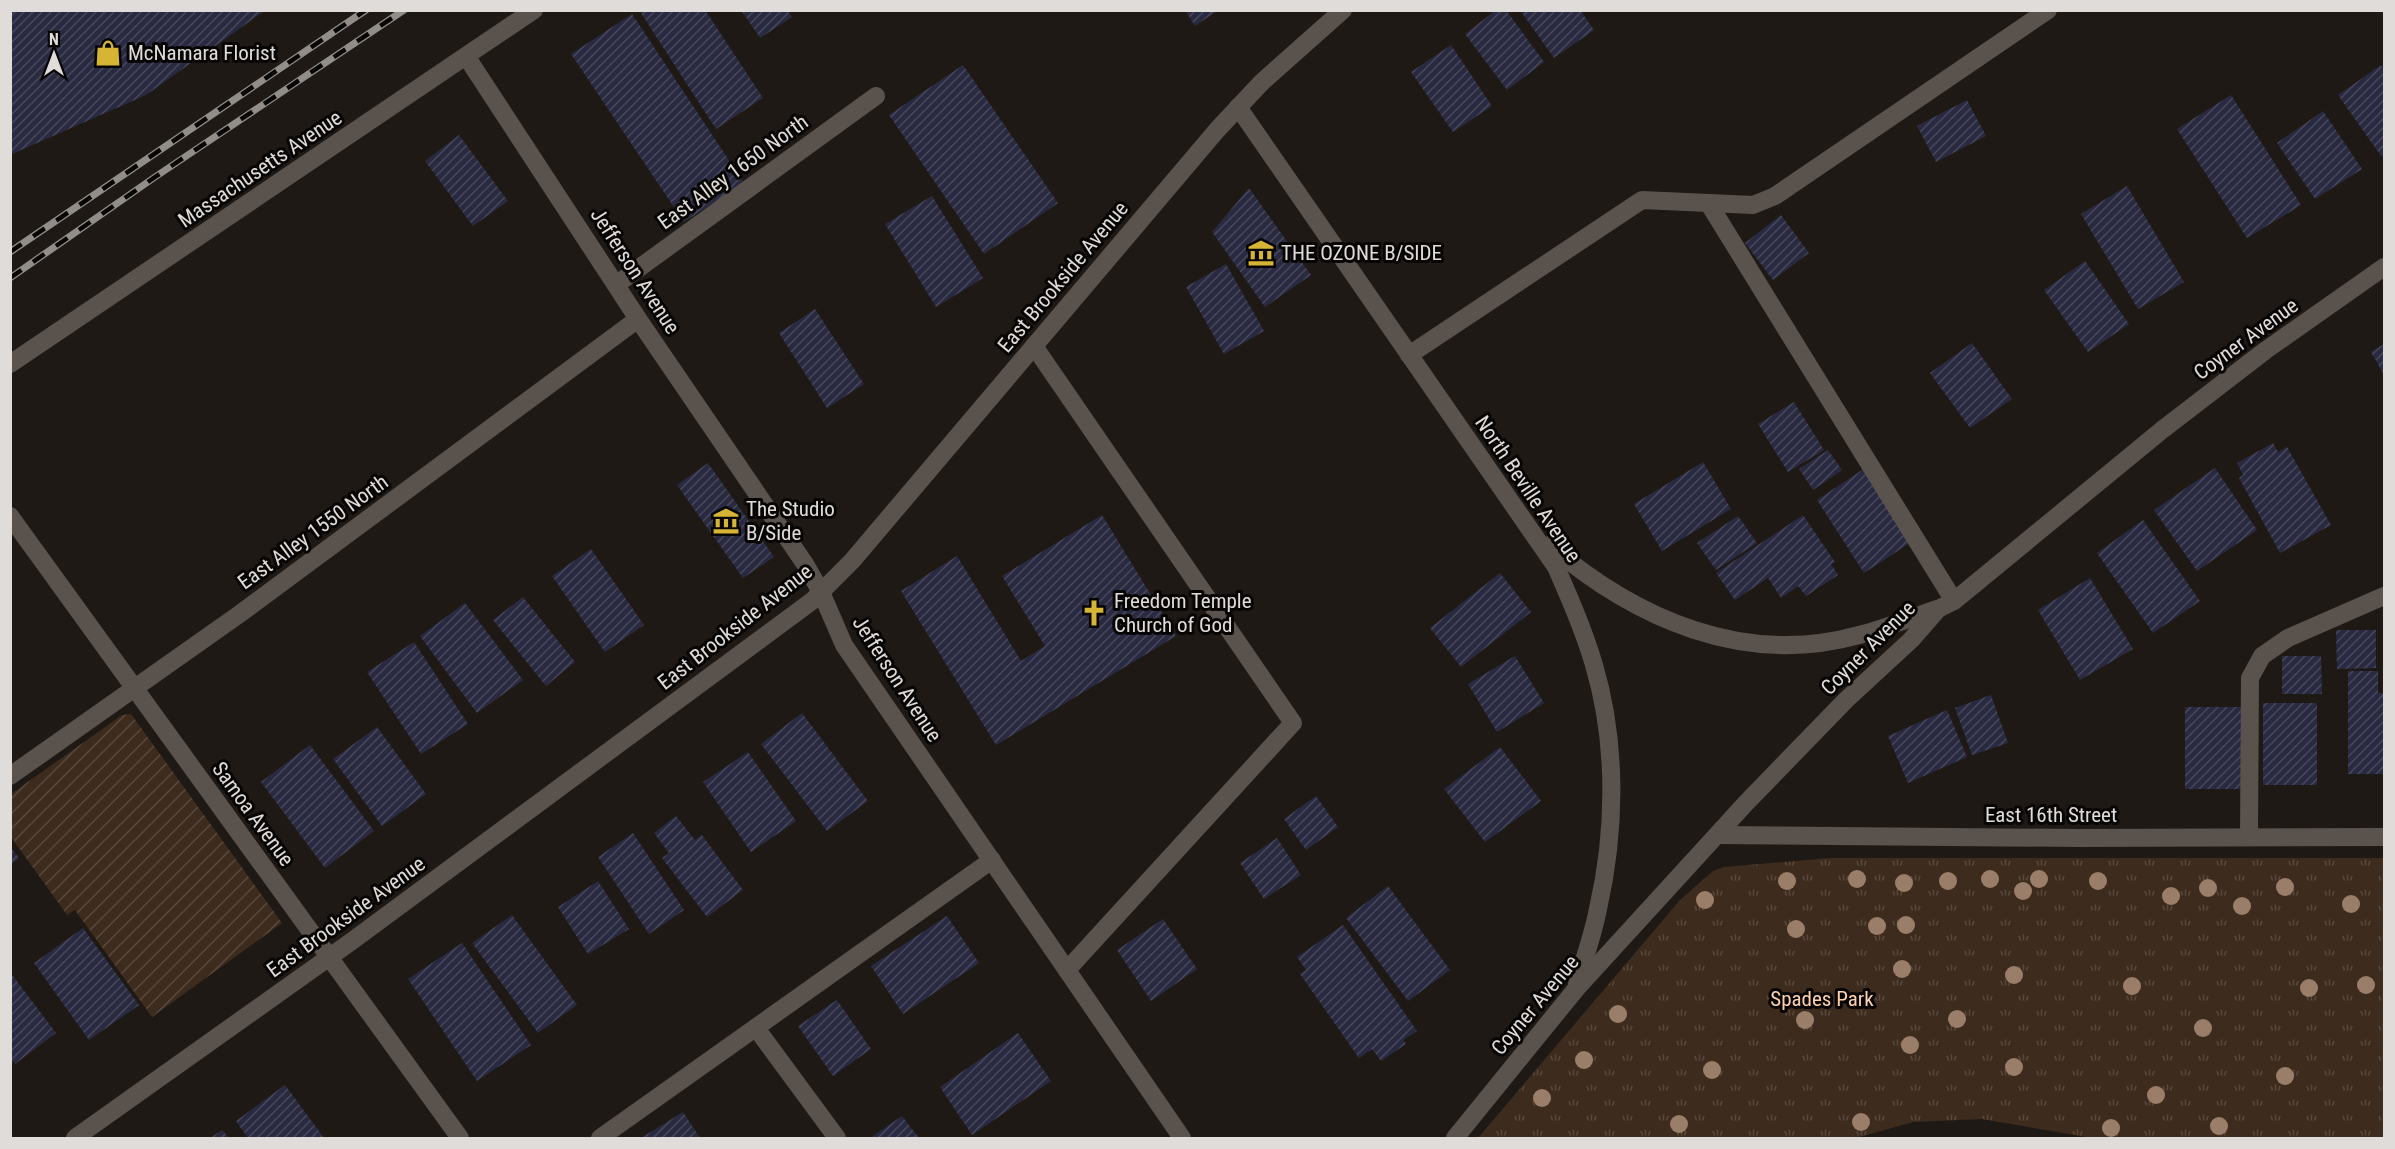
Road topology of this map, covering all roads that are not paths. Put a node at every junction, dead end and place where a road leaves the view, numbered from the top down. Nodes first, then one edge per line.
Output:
1 (534, 10) edge
2 (1342, 10) edge
3 (2048, 10) edge
4 (466, 56) junction
5 (876, 96) dead end
6 (1238, 107) junction
7 (1709, 204) junction
8 (2385, 267) edge
9 (617, 284) junction
10 (638, 319) junction
11 (1034, 346) junction
12 (1409, 355) junction
13 (10, 364) edge
14 (10, 516) edge
15 (1531, 531) junction
16 (821, 592) junction
17 (2385, 596) edge
18 (1947, 604) junction
19 (135, 688) junction
20 (10, 776) edge
21 (1718, 835) junction
22 (2249, 837) junction
23 (2385, 837) edge
24 (992, 860) junction
25 (329, 957) junction
26 (1067, 970) junction
27 (1576, 989) junction
28 (756, 1028) junction
29 (75, 1138) edge
30 (459, 1138) edge
31 (600, 1138) edge
32 (837, 1138) edge
33 (1182, 1138) edge
34 (1455, 1138) edge

1 - 4 street, Massachusetts Avenue
2 - 6 street, East Brookside Avenue
3 - 7 street
4 - 9 street, Jefferson Avenue
4 - 13 street, Massachusetts Avenue
5 - 9 street, East Alley 1650 North
6 - 11 street, East Brookside Avenue
6 - 12 street, North Beville Avenue
7 - 12 street
7 - 18 street
8 - 18 street, Coyner Avenue
9 - 10 street, Jefferson Avenue
10 - 16 street, Jefferson Avenue
10 - 19 street, East Alley 1550 North
11 - 16 street, East Brookside Avenue
11 - 26 street
12 - 15 street, North Beville Avenue
14 - 19 street, Samoa Avenue
15 - 18 street
15 - 27 street, North Beville Avenue
16 - 24 street, Jefferson Avenue
16 - 25 street, East Brookside Avenue
17 - 22 street
18 - 21 street, Coyner Avenue
19 - 20 street, East Alley 1550 North
19 - 25 street, Samoa Avenue
21 - 22 street, East 16th Street
21 - 27 street, Coyner Avenue
22 - 23 street, East 16th Street
24 - 26 street, Jefferson Avenue
24 - 28 street
25 - 29 street, East Brookside Avenue
25 - 30 street, Samoa Avenue
26 - 33 street, Jefferson Avenue
27 - 34 street, Coyner Avenue
28 - 31 street
28 - 32 street

